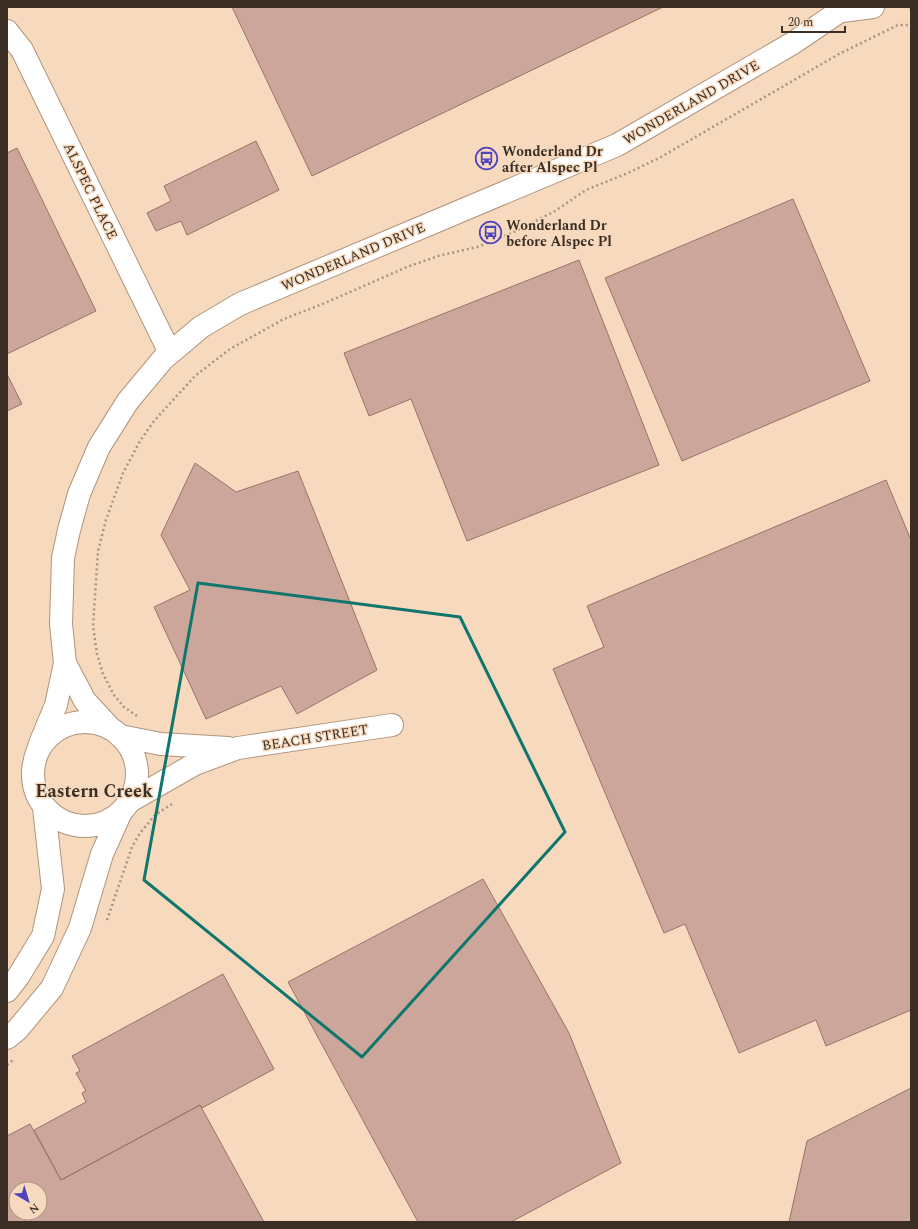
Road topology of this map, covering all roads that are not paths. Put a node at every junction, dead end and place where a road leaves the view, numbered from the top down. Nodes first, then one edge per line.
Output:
1 (873, 7) edge
2 (844, 9) edge
3 (7, 31) edge
4 (170, 353) junction
5 (65, 663) junction
6 (392, 725) dead end
7 (116, 733) junction
8 (238, 748) junction
9 (35, 759) junction
10 (125, 807) junction
11 (44, 808) junction
12 (7, 991) edge
13 (7, 1038) edge

1 - 2 street, WONDERLAND DRIVE
2 - 4 street, WONDERLAND DRIVE
3 - 4 street, ALSPEC PLACE
4 - 5 street, WONDERLAND DRIVE
5 - 7 street, WONDERLAND DRIVE
5 - 9 street, WONDERLAND DRIVE
6 - 8 street, BEACH STREET
7 - 8 street, BEACH STREET
7 - 9 street
7 - 10 street
8 - 10 street, BEACH STREET
9 - 11 street
10 - 11 street
10 - 13 street
11 - 12 street

